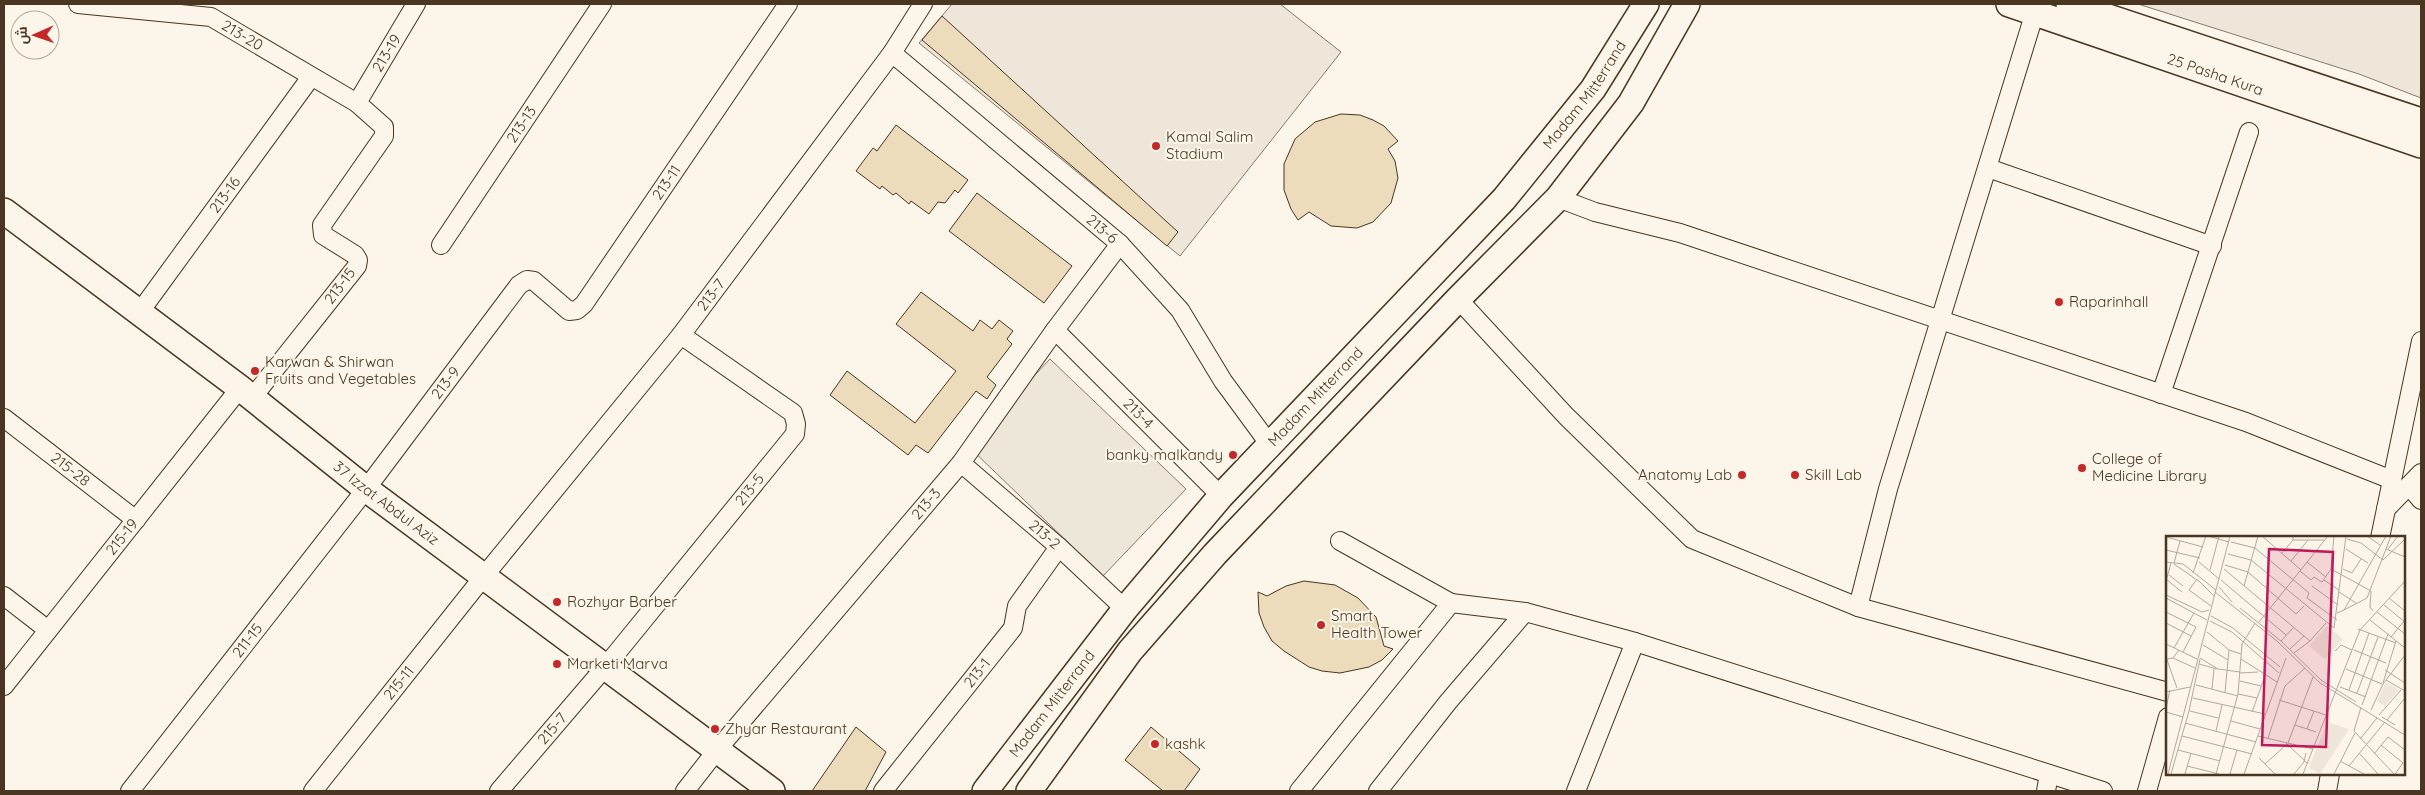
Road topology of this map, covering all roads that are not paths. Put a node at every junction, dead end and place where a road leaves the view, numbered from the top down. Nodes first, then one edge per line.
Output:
1 (78, 4) edge
2 (416, 4) edge
3 (602, 4) edge
4 (788, 4) edge
5 (923, 4) edge
6 (1646, 4) edge
7 (1687, 4) edge
8 (2009, 4) edge
9 (2069, 4) edge
10 (214, 11) edge
11 (2034, 12) junction
12 (892, 53) junction
13 (311, 77) junction
14 (357, 104) junction
15 (2421, 121) edge
16 (384, 127) joint
17 (2249, 132) dead end
18 (2421, 145) edge
19 (1988, 168) junction
20 (1558, 198) junction
21 (4, 211) edge
22 (1120, 244) junction
23 (441, 245) dead end
24 (2212, 246) junction
25 (527, 280) joint
26 (1458, 299) junction
27 (139, 313) junction
28 (1941, 322) junction
29 (1055, 330) junction
30 (681, 335) junction
31 (2421, 341) edge
32 (246, 393) junction
33 (2161, 394) junction
34 (4, 418) edge
35 (1270, 445) junction
36 (961, 463) junction
37 (2421, 473) edge
38 (2392, 480) junction
39 (2409, 486) junction
40 (366, 489) junction
41 (1221, 496) junction
42 (2421, 500) edge
43 (2386, 510) junction
44 (136, 520) junction
45 (2380, 536) edge
46 (1340, 541) dead end
47 (1059, 548) junction
48 (484, 576) junction
49 (4, 596) edge
50 (1451, 603) junction
51 (1858, 607) junction
52 (1125, 609) junction
53 (1525, 612) junction
54 (48, 630) junction
55 (1635, 642) junction
56 (606, 666) junction
57 (4, 686) edge
58 (2166, 691) edge
59 (2166, 724) edge
60 (717, 750) junction
61 (2049, 774) junction
62 (2330, 775) edge
63 (130, 791) edge
64 (314, 791) edge
65 (499, 791) edge
66 (685, 791) edge
67 (772, 791) edge
68 (883, 791) edge
69 (985, 791) edge
70 (1030, 791) edge
71 (1299, 791) edge
72 (1378, 791) edge
73 (1576, 791) edge
74 (2046, 791) edge
75 (2103, 791) edge
76 (2147, 791) edge
77 (2327, 791) edge

1 - 10 street, 213-20
2 - 14 street, 213-19
3 - 23 street, 213-13
4 - 25 street, 213-11
5 - 12 street, 213-7
6 - 35 main road, Madam Mitterrand
7 - 20 main road, Madam Mitterrand
8 - 11 main road, 25 Pasha Kura
9 - 15 main road, 25 Pasha Kura
10 - 13 street, 213-20
11 - 18 main road, 25 Pasha Kura
11 - 19 street
12 - 22 street, 213-6
12 - 30 street, 213-7
13 - 14 street, 213-20
13 - 27 street, 213-16
14 - 16 street, 213-20
16 - 32 street, 213-15
17 - 24 street
19 - 24 street
19 - 28 street
20 - 26 main road, Madam Mitterrand
20 - 28 street
21 - 27 main road, 37 Izzat Abdul Aziz
22 - 29 street, 213-3
22 - 35 street, 213-6
24 - 33 street
25 - 40 street, 213-9
26 - 51 street
26 - 70 main road, Madam Mitterrand
27 - 32 main road, 37 Izzat Abdul Aziz
28 - 33 street
28 - 51 street
29 - 36 street, 213-3
29 - 41 street, 213-4
30 - 48 street, 213-7
30 - 56 street, 213-5
31 - 38 street
32 - 40 main road, 37 Izzat Abdul Aziz
32 - 44 street, 215-19
33 - 38 street
34 - 44 street, 215-28
35 - 41 main road, Madam Mitterrand
36 - 47 street, 213-2
36 - 60 street, 213-3
37 - 39 street
38 - 43 street
39 - 42 street
39 - 43 street
40 - 48 main road, 37 Izzat Abdul Aziz
40 - 63 street, 211-15
41 - 52 main road, Madam Mitterrand
43 - 45 street
44 - 54 street, 215-19
46 - 50 street
47 - 52 street, 213-2
47 - 68 street, 213-1
48 - 56 main road, 37 Izzat Abdul Aziz
48 - 64 street, 215-11
49 - 54 street
50 - 53 street
50 - 71 street
51 - 58 street
52 - 69 main road, Madam Mitterrand
53 - 55 street
53 - 72 street
54 - 57 street, 215-19
55 - 61 street
55 - 73 street
56 - 60 main road, 37 Izzat Abdul Aziz
56 - 65 street, 215-7
59 - 76 street
60 - 66 street, 213-3
60 - 67 main road, 37 Izzat Abdul Aziz
61 - 74 street
61 - 75 street
62 - 77 street

